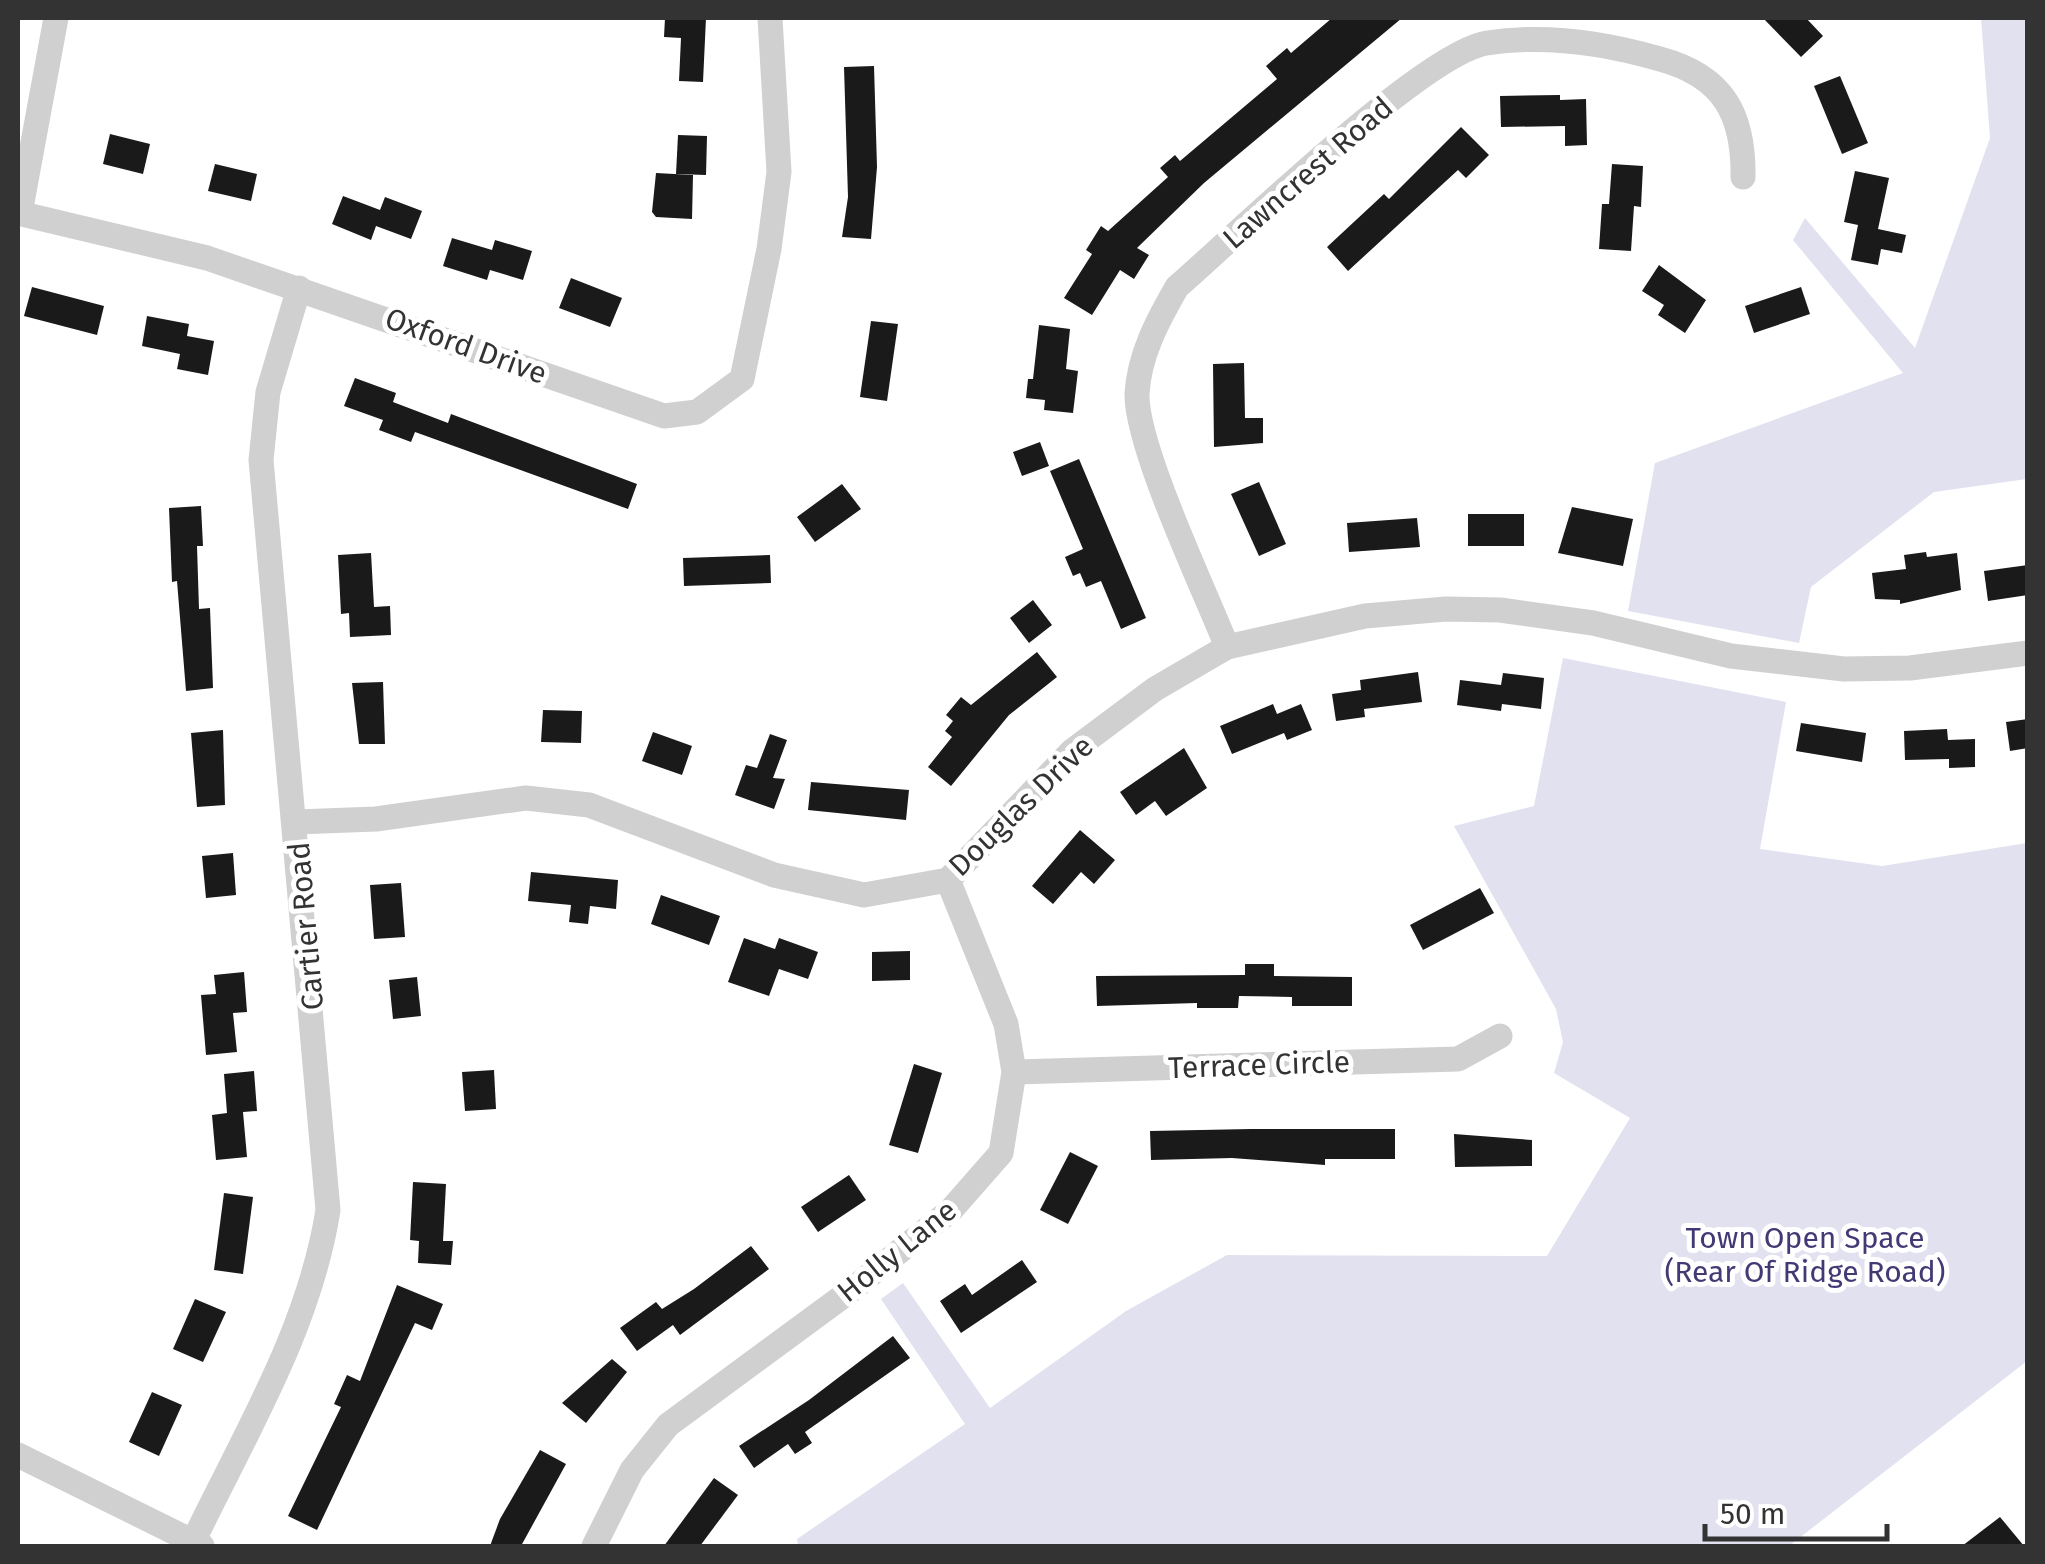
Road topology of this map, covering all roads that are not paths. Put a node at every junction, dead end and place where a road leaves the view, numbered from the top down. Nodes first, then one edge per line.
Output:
1 (56, 18) edge
2 (770, 18) edge
3 (1744, 177) dead end
4 (19, 213) edge
5 (299, 288) junction
6 (1228, 647) junction
7 (2028, 652) edge
8 (296, 822) junction
9 (948, 880) junction
10 (1500, 1036) dead end
11 (1014, 1072) junction
12 (18, 1455) edge
13 (195, 1545) edge
14 (594, 1546) edge

1 - 4 street, Oxford Drive
2 - 5 street, Oxford Drive
3 - 6 street, Lawncrest Road
4 - 5 street, Oxford Drive
5 - 8 street, Cartier Road
6 - 7 street, Douglas Drive
6 - 9 street, Douglas Drive
8 - 9 street, Douglas Drive
8 - 13 street, Cartier Road
9 - 11 street, Holly Lane
10 - 11 street, Terrace Circle
11 - 14 street, Holly Lane
12 - 13 street

